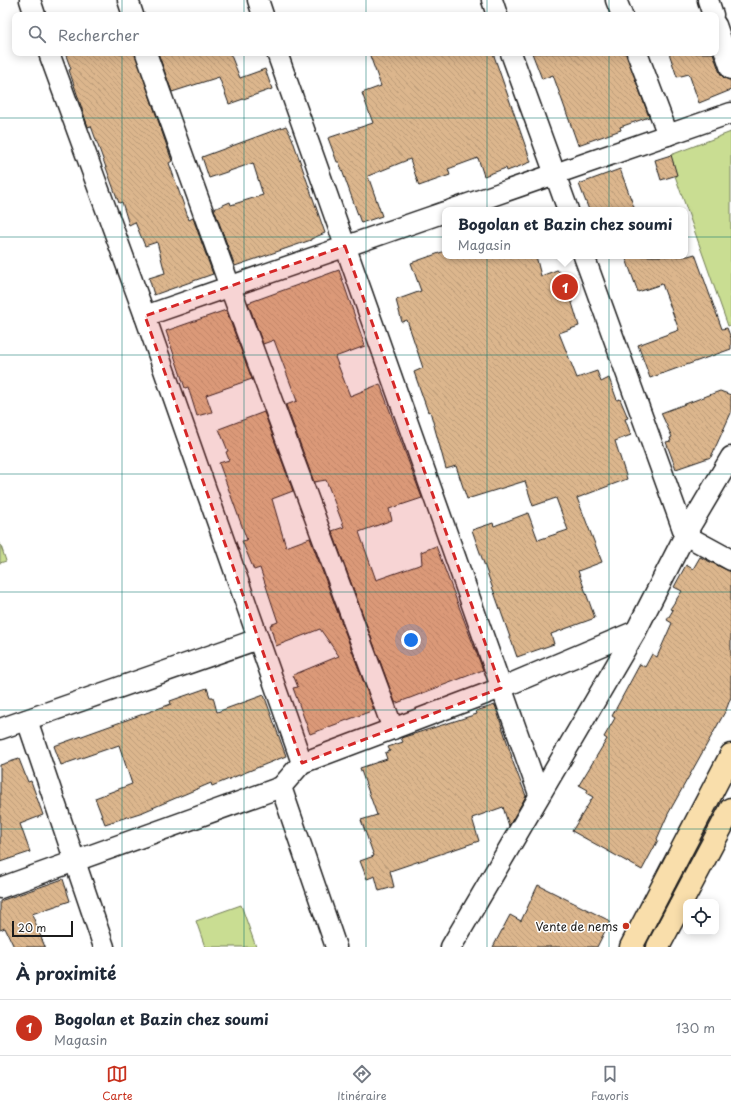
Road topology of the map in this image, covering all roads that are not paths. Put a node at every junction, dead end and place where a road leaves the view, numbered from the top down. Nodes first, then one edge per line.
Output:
1 (30, 0) edge
2 (128, 0) edge
3 (258, 0) edge
4 (492, 0) edge
5 (616, 0) edge
6 (708, 0) edge
7 (34, 12) edge
8 (132, 12) edge
9 (262, 12) edge
10 (496, 12) edge
11 (621, 12) edge
12 (712, 12) edge
13 (719, 34) edge
14 (50, 56) edge
15 (147, 56) edge
16 (278, 56) edge
17 (512, 56) edge
18 (638, 56) edge
19 (731, 69) edge
20 (731, 113) edge
21 (668, 135) junction
22 (555, 174) junction
23 (460, 207) edge
24 (567, 207) edge
25 (442, 213) edge
26 (345, 246) junction
27 (585, 259) edge
28 (230, 286) junction
29 (145, 316) junction
30 (731, 457) edge
31 (685, 535) junction
32 (731, 560) edge
33 (636, 631) junction
34 (258, 639) junction
35 (501, 688) junction
36 (27, 720) junction
37 (0, 729) edge
38 (393, 729) junction
39 (731, 755) edge
40 (302, 763) junction
41 (281, 787) junction
42 (539, 794) junction
43 (731, 809) edge
44 (75, 861) junction
45 (0, 888) edge
46 (104, 947) edge
47 (336, 947) edge
48 (451, 947) edge
49 (631, 947) edge
50 (658, 947) edge

1 - 7 street
2 - 8 street
3 - 9 street
4 - 10 street
5 - 11 street
6 - 12 street
13 - 19 street
14 - 29 street
15 - 28 street
16 - 26 street
17 - 22 street
18 - 21 street
20 - 21 street
21 - 22 street
22 - 23 street
22 - 24 street
25 - 26 street
26 - 28 street
26 - 35 street
27 - 31 street
28 - 29 street
28 - 38 street
29 - 34 street
30 - 31 street
31 - 32 street
31 - 33 street
33 - 35 street
33 - 42 street
34 - 36 street
34 - 40 street
35 - 38 street
35 - 42 street
36 - 37 street
36 - 44 street
38 - 40 street
39 - 49 main road
40 - 41 street
41 - 44 street
41 - 47 street
42 - 48 street
43 - 50 main road
44 - 45 street
44 - 46 street

